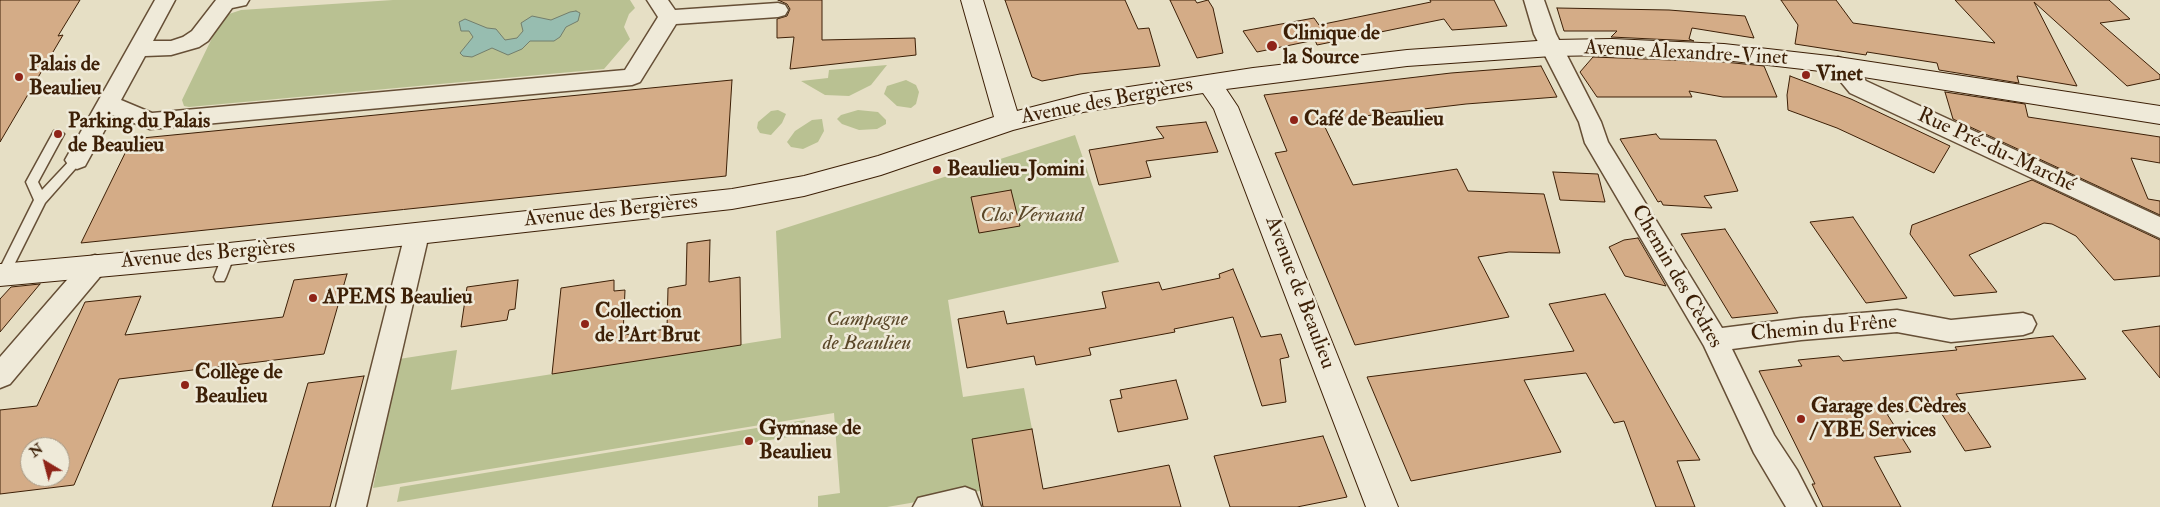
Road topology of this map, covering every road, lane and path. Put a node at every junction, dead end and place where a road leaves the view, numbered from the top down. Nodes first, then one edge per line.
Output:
1 (239, 0) edge
2 (972, 0) edge
3 (1534, 0) edge
4 (156, 4) edge
5 (663, 8) edge
6 (778, 10) dead end
7 (1552, 48) junction
8 (138, 49) junction
9 (1838, 65) junction
10 (1209, 83) junction
11 (108, 104) junction
12 (2160, 115) edge
13 (1008, 122) junction
14 (58, 134) dead end
15 (77, 160) joint
16 (40, 200) junction
17 (2160, 228) edge
18 (416, 234) junction
19 (95, 266) junction
20 (1, 275) edge
21 (2023, 324) dead end
22 (1715, 340) junction
23 (0, 376) edge
24 (351, 507) edge
25 (928, 507) edge
26 (966, 507) edge
27 (1382, 507) edge
28 (1801, 507) edge

1 - 8 street
2 - 13 street
3 - 7 street, Chemin des Cèdres
4 - 8 street
5 - 6 street
5 - 11 street
7 - 9 street, Avenue Alexandre-Vinet
7 - 10 street, Avenue Alexandre-Vinet
7 - 22 street, Chemin des Cèdres
8 - 11 street
9 - 12 street, Avenue Alexandre-Vinet
9 - 17 street, Rue Pré-du-Marché
10 - 13 street, Avenue des Bergières
10 - 27 street, Avenue de Beaulieu
11 - 15 street
13 - 18 street, Avenue des Bergières
14 - 16 lane
15 - 16 lane
16 - 20 lane
18 - 19 street, Avenue des Bergières
18 - 24 street
19 - 20 street, Avenue des Bergières
19 - 23 street
21 - 22 street, Chemin du Frêne
22 - 28 street, Chemin des Cèdres
25 - 26 street

